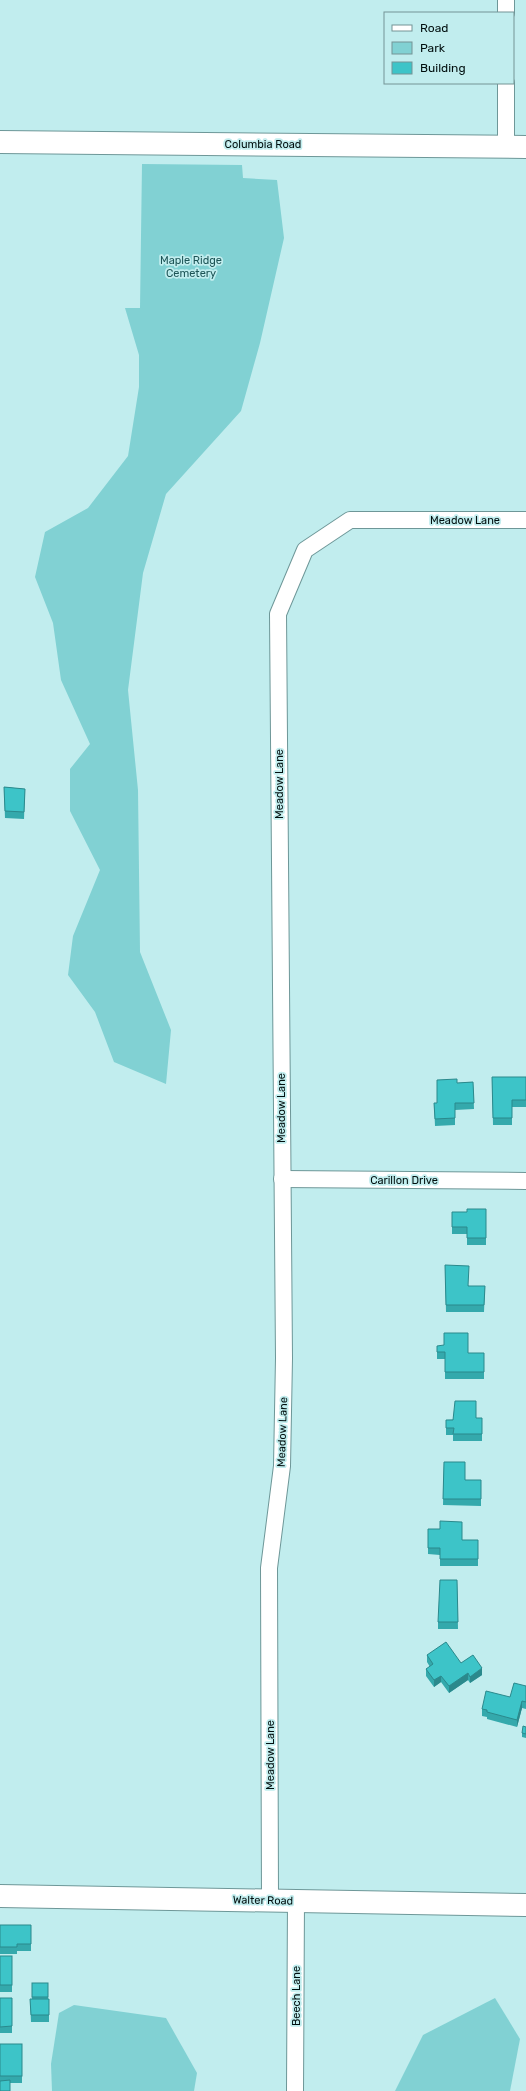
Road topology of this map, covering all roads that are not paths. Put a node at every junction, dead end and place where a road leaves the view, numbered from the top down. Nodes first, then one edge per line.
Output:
1 (506, 0) edge
2 (506, 12) edge
3 (506, 84) edge
4 (0, 142) edge
5 (516, 147) edge
6 (526, 520) edge
7 (282, 1179) junction
8 (526, 1181) edge
9 (0, 1896) edge
10 (270, 1900) junction
11 (296, 1900) junction
12 (526, 1905) edge
13 (295, 2091) edge

1 - 2 street
3 - 5 street
4 - 5 street, Columbia Road
6 - 7 street, Meadow Lane
7 - 8 street, Carillon Drive
7 - 10 street, Meadow Lane
9 - 10 street, Walter Road
10 - 11 street, Walter Road
11 - 12 street, Walter Road
11 - 13 street, Beech Lane

